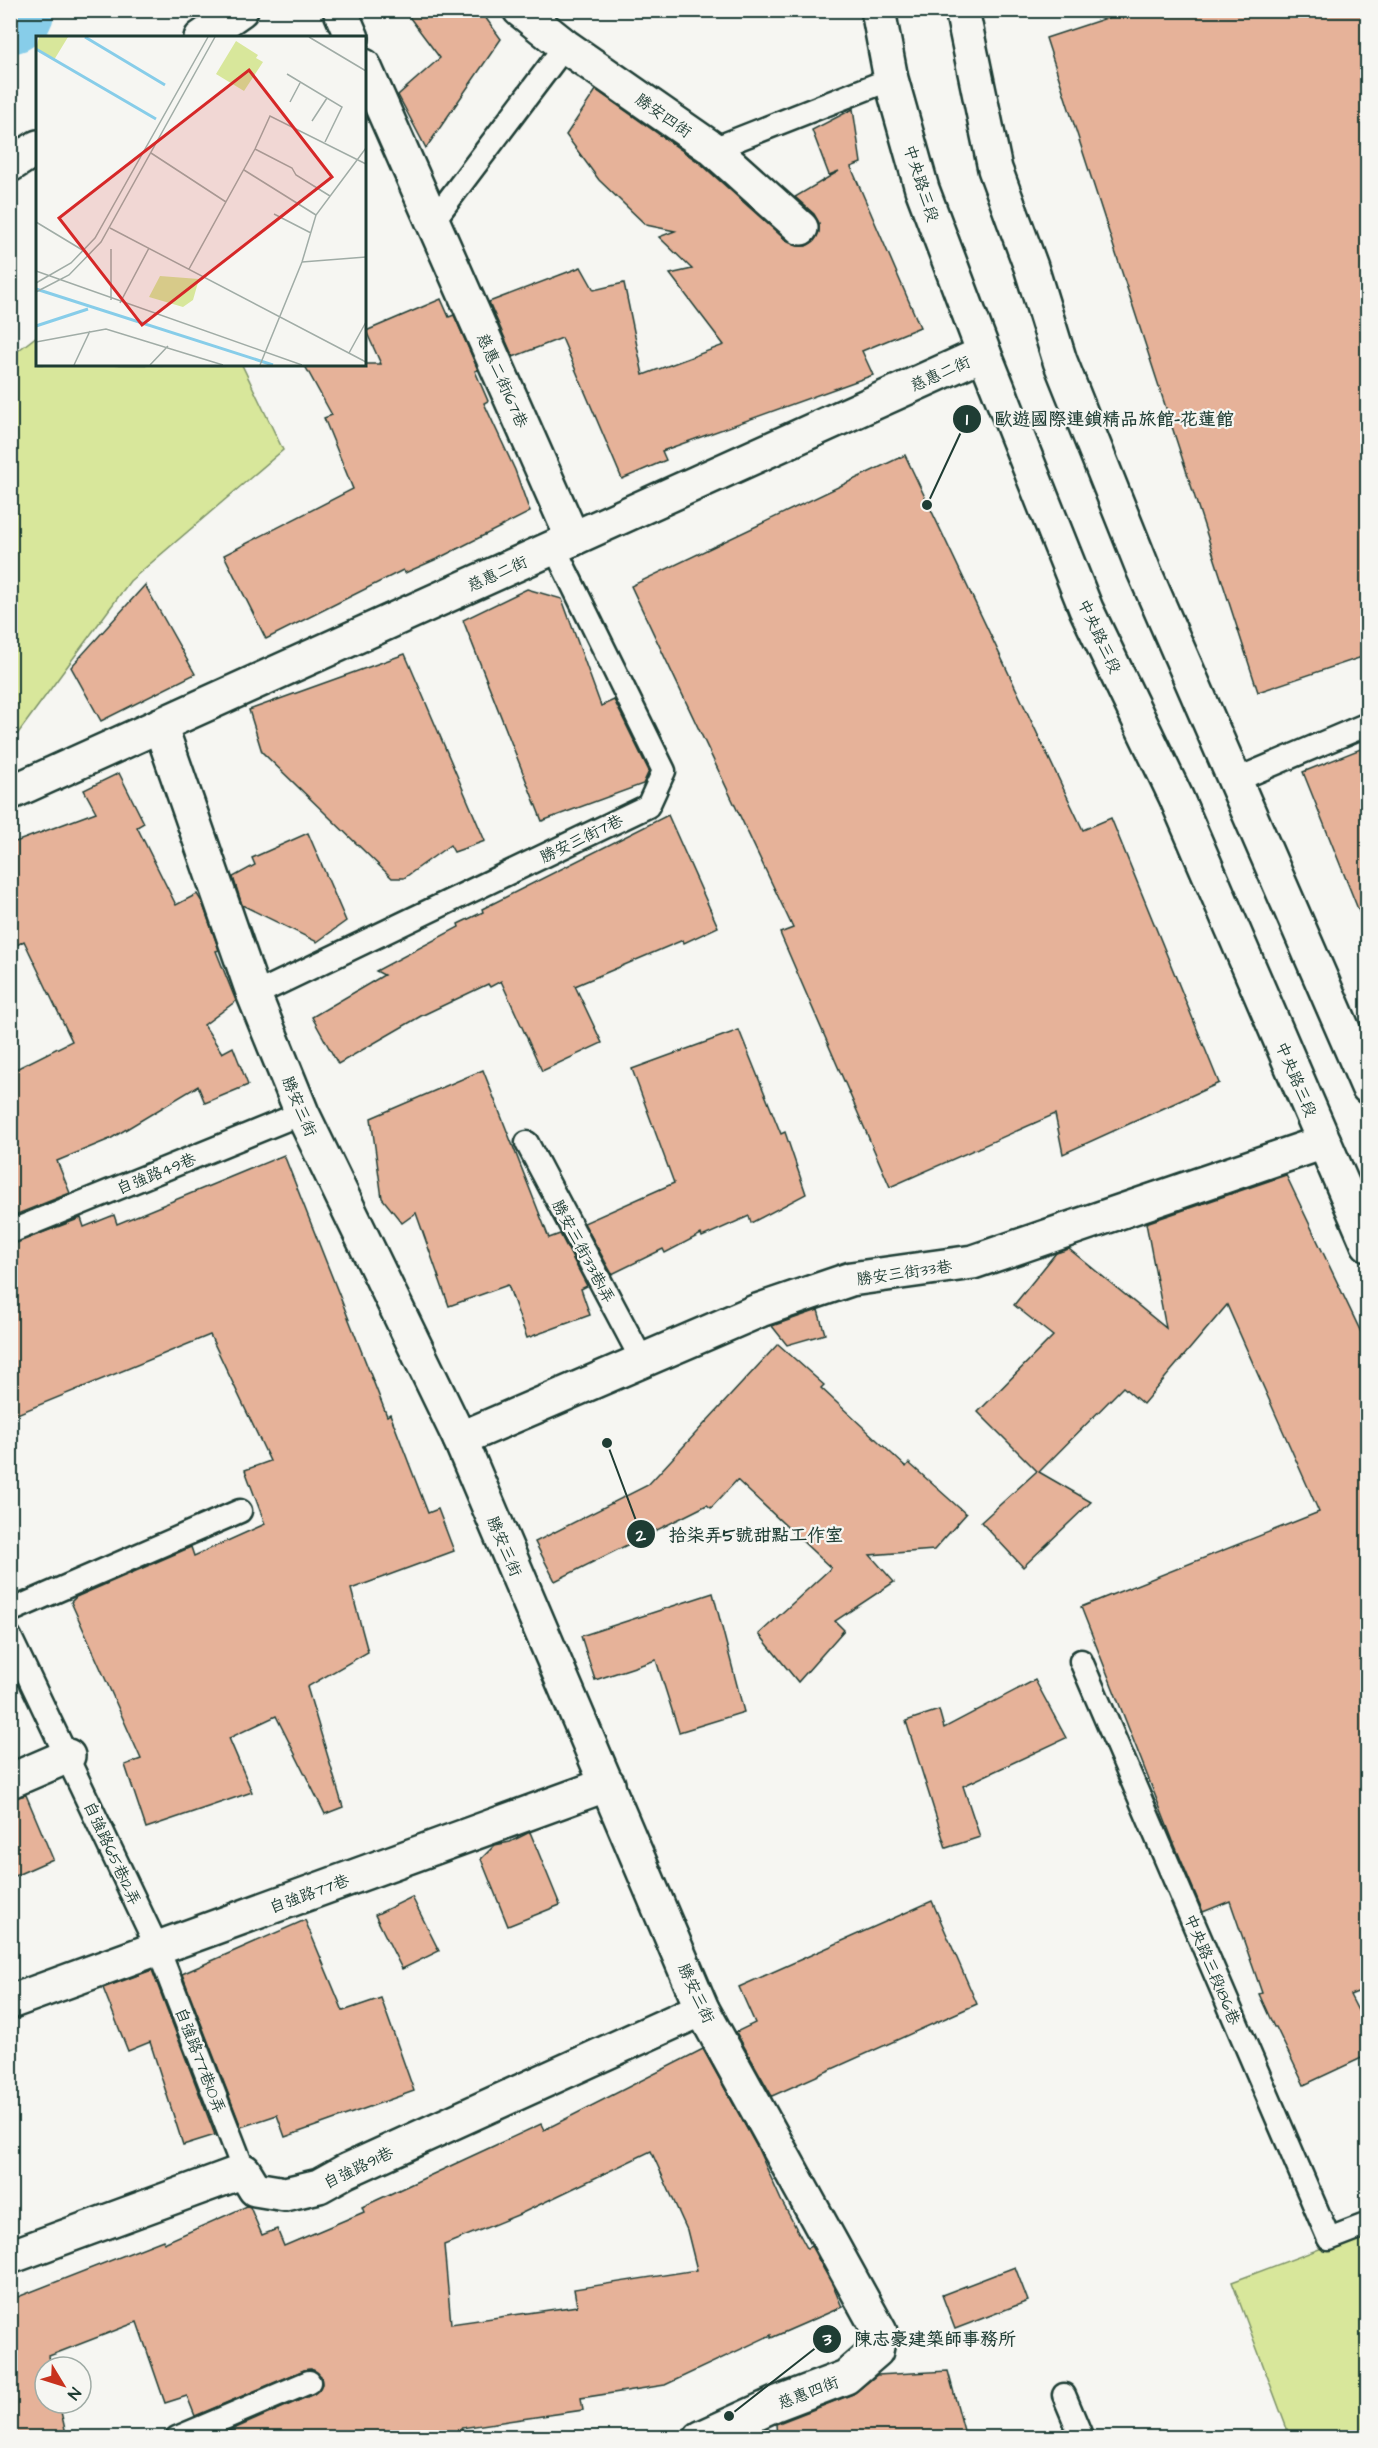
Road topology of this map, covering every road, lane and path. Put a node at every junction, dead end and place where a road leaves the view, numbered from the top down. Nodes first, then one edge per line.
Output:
1 (242, 10) edge
2 (340, 10) edge
3 (520, 10) edge
4 (879, 10) edge
5 (962, 10) edge
6 (204, 36) edge
7 (351, 36) edge
8 (565, 46) junction
9 (366, 70) edge
10 (891, 79) junction
11 (36, 148) edge
12 (713, 149) junction
13 (10, 165) edge
14 (433, 220) junction
15 (801, 228) dead end
16 (984, 353) junction
17 (563, 543) junction
18 (1368, 724) edge
19 (160, 725) junction
20 (1236, 780) junction
21 (10, 793) edge
22 (254, 995) junction
23 (1368, 1087) edge
24 (302, 1113) junction
25 (1324, 1142) junction
26 (527, 1143) dead end
27 (10, 1232) edge
28 (1368, 1244) edge
29 (642, 1360) junction
30 (460, 1439) junction
31 (240, 1511) dead end
32 (10, 1611) edge
33 (10, 1637) edge
34 (1081, 1661) dead end
35 (69, 1756) junction
36 (10, 1781) edge
37 (608, 1784) junction
38 (158, 1949) junction
39 (10, 2002) edge
40 (702, 2009) junction
41 (244, 2171) junction
42 (1368, 2224) edge
43 (10, 2257) edge
44 (876, 2351) joint
45 (309, 2382) dead end
46 (1064, 2395) dead end
47 (177, 2438) edge
48 (701, 2438) edge
49 (1082, 2438) edge

1 - 6 street
2 - 7 street
3 - 8 street, 勝安四街
4 - 10 street, 中央路三段
5 - 20 street
8 - 12 street, 勝安四街
8 - 14 lane
9 - 14 street, 慈惠二街167巷
10 - 12 lane
10 - 16 street, 中央路三段
11 - 13 street
12 - 15 street, 勝安四街
14 - 17 street, 慈惠二街167巷
16 - 17 street, 慈惠二街
16 - 25 street, 中央路三段
17 - 19 street, 慈惠二街
17 - 22 lane, 勝安三街7巷
18 - 20 lane
19 - 21 street, 慈惠二街
19 - 22 street, 勝安三街
20 - 23 street
22 - 24 street, 勝安三街
24 - 27 lane, 自強路49巷
24 - 30 street, 勝安三街
25 - 28 street, 中央路三段
25 - 29 street, 勝安三街33巷
26 - 29 lane, 勝安三街33巷1弄
29 - 30 street, 勝安三街33巷
30 - 37 street, 勝安三街
31 - 32 lane
33 - 35 lane, 自強路65巷12弄
34 - 42 lane, 中央路三段186巷
35 - 36 street
35 - 38 lane, 自強路65巷12弄
37 - 38 street, 自強路77巷
37 - 40 street, 勝安三街
38 - 39 street, 自強路77巷
38 - 41 lane, 自強路77巷10弄
40 - 41 street, 自強路91巷
40 - 44 street, 勝安三街
41 - 43 street
44 - 48 street, 慈惠四街
45 - 47 lane
46 - 49 lane

